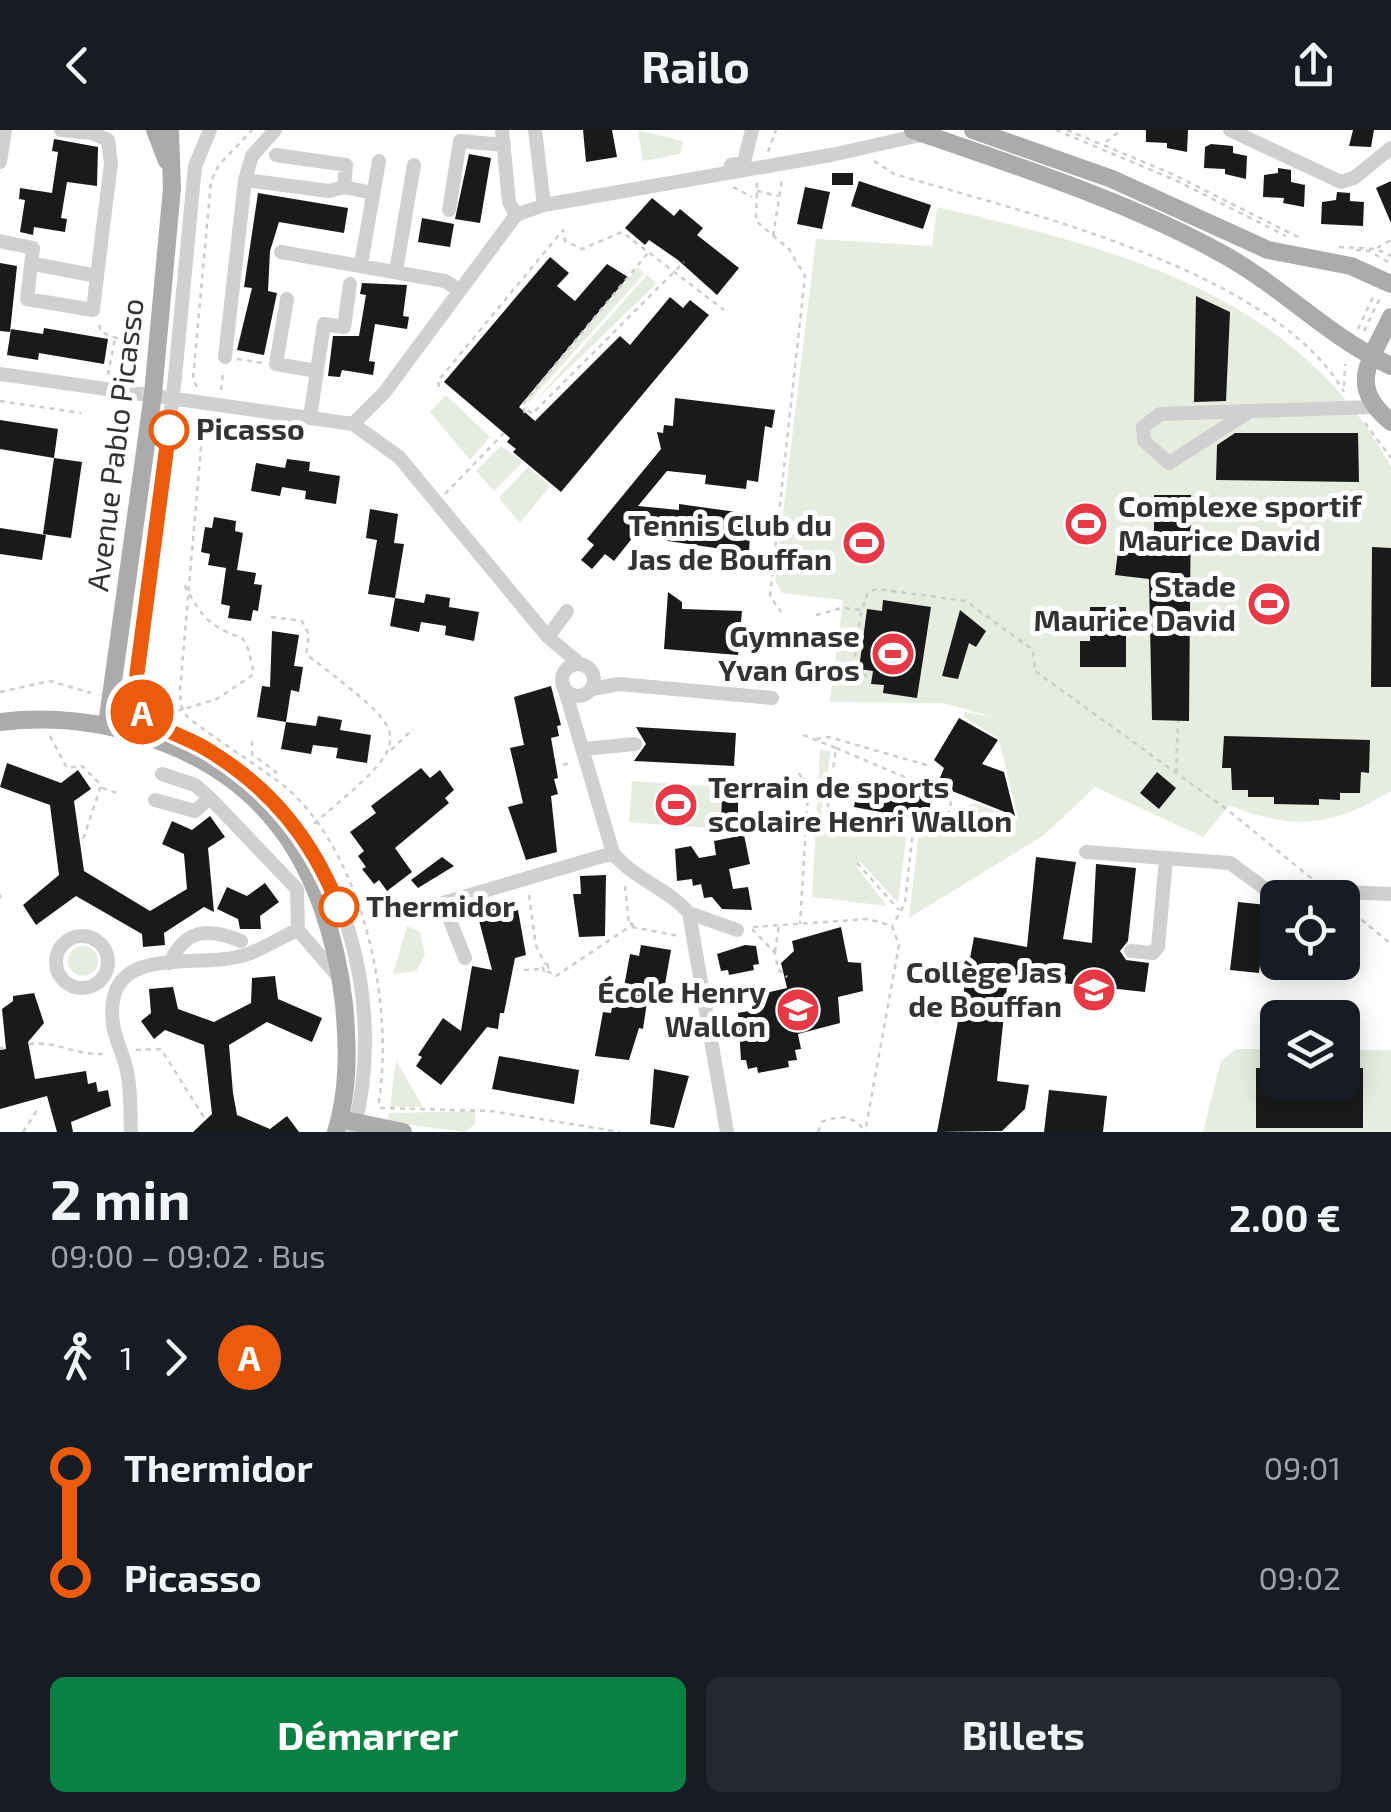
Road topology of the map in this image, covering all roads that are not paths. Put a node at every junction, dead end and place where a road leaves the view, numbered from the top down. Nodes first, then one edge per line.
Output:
1 (5, 130) edge
2 (61, 130) edge
3 (155, 130) edge
4 (170, 130) edge
5 (210, 130) edge
6 (275, 130) edge
7 (536, 130) edge
8 (752, 130) edge
9 (973, 130) edge
10 (1230, 130) edge
11 (919, 132) edge
12 (503, 138) edge
13 (1391, 148) edge
14 (276, 155) dead end
15 (0, 162) edge
16 (379, 162) dead end
17 (414, 165) dead end
18 (171, 171) junction
19 (245, 180) junction
20 (344, 186) junction
21 (373, 193) junction
22 (544, 201) junction
23 (449, 210) dead end
24 (516, 215) junction
25 (0, 241) edge
26 (281, 252) dead end
27 (34, 264) junction
28 (361, 264) junction
29 (396, 272) junction
30 (97, 276) junction
31 (350, 284) dead end
32 (1384, 288) edge
33 (458, 290) junction
34 (287, 299) dead end
35 (1391, 316) edge
36 (225, 357) road end
37 (1372, 357) junction
38 (1391, 366) edge
39 (317, 371) junction
40 (0, 374) edge
41 (153, 394) junction
42 (172, 400) junction
43 (1373, 407) junction
44 (1250, 411) junction
45 (310, 418) junction
46 (1391, 422) edge
47 (353, 424) junction
48 (567, 610) dead end
49 (552, 641) junction
50 (586, 668) junction
51 (563, 682) junction
52 (618, 684) junction
53 (588, 692) junction
54 (772, 698) dead end
55 (0, 722) edge
56 (108, 725) junction
57 (577, 726) junction
58 (635, 744) dead end
59 (584, 749) junction
60 (162, 774) dead end
61 (210, 798) junction
62 (155, 800) dead end
63 (1086, 852) dead end
64 (613, 853) junction
65 (1166, 859) junction
66 (1260, 885) edge
67 (303, 886) junction
68 (1360, 893) edge
69 (1391, 894) edge
70 (688, 913) junction
71 (298, 930) junction
72 (737, 930) dead end
73 (241, 940) dead end
74 (1131, 951) dead end
75 (465, 958) dead end
76 (170, 963) junction
77 (341, 980) junction
78 (346, 1127) edge
79 (131, 1132) edge
80 (403, 1132) edge
81 (727, 1132) edge

1 - 15 street
2 - 30 street
3 - 18 main road, Avenue Pablo Picasso
4 - 18 main road, Avenue Pablo Picasso
5 - 42 street, Avenue Pablo Picasso
6 - 19 street
7 - 22 street
8 - 22 street
9 - 32 main road
10 - 13 street
11 - 22 street
11 - 37 main road
12 - 23 street
12 - 24 street
14 - 20 street
16 - 21 street
17 - 29 street
18 - 41 main road, Avenue Pablo Picasso
19 - 20 street
19 - 36 street
20 - 21 street
21 - 28 street
22 - 24 street
24 - 33 street
25 - 27 street
26 - 28 street
27 - 30 street
27 - 30 street
28 - 29 street
29 - 33 street
31 - 39 street
33 - 47 street
34 - 39 street
35 - 37 main road
37 - 38 main road
37 - 43 main road
39 - 45 street
40 - 41 street
41 - 42 street
41 - 56 main road, Avenue Pablo Picasso
42 - 45 street
42 - 78 street, Avenue Pablo Picasso
43 - 44 street
43 - 46 main road
44 - 44 street
45 - 47 street
47 - 49 street
48 - 49 street
49 - 50 street
49 - 51 street
50 - 51 street
50 - 52 street
50 - 53 street
51 - 53 street
51 - 57 street
52 - 53 street
52 - 54 street
53 - 57 street
55 - 56 main road
56 - 67 main road
57 - 59 street
58 - 59 street
59 - 64 street
60 - 61 street
61 - 62 street
61 - 67 street
63 - 65 street
64 - 70 street
64 - 75 street
65 - 66 street
65 - 74 street
67 - 71 street
67 - 77 main road
68 - 69 street
70 - 72 street
70 - 81 street
71 - 76 street
71 - 77 street
73 - 76 street
76 - 79 street
77 - 78 main road
78 - 80 main road

